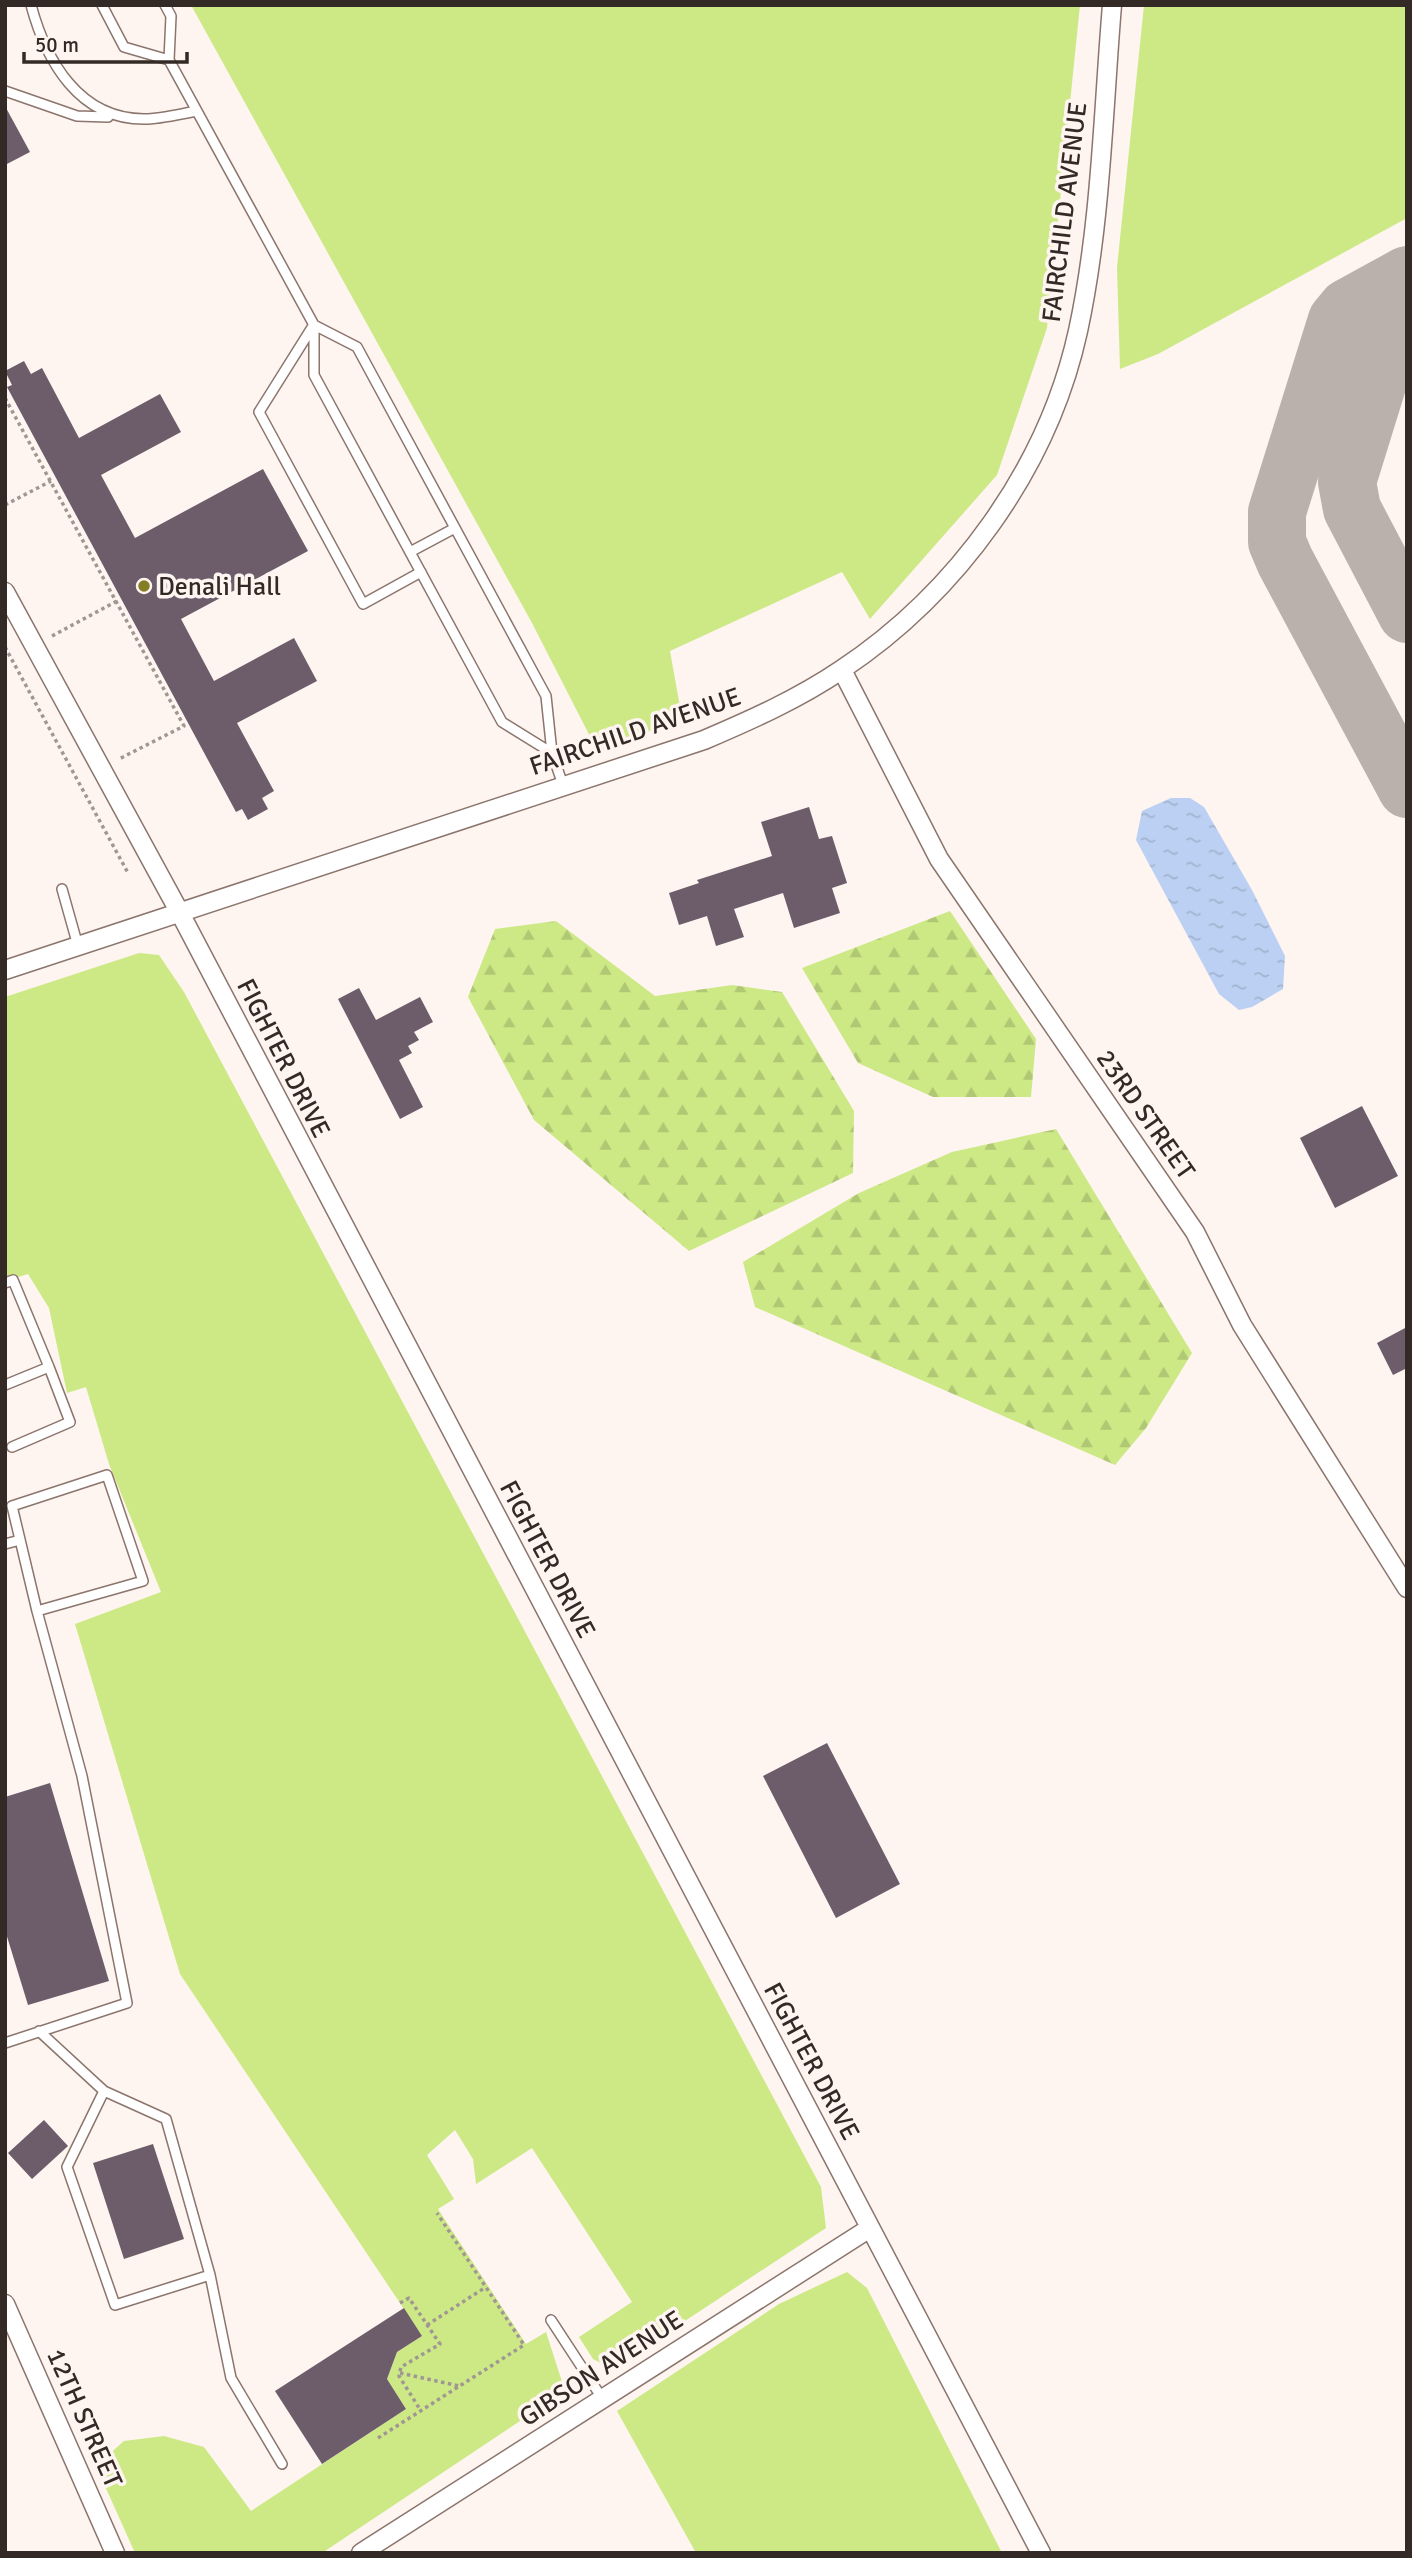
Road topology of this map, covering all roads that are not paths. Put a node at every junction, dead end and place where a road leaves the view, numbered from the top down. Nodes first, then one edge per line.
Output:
1 (31, 5) edge
2 (102, 5) edge
3 (165, 5) edge
4 (1112, 5) edge
5 (169, 60) junction
6 (5, 91) edge
7 (197, 111) junction
8 (120, 117) junction
9 (314, 325) junction
10 (455, 528) junction
11 (410, 552) junction
12 (421, 572) junction
13 (5, 592) edge
14 (842, 670) junction
15 (552, 753) junction
16 (563, 785) junction
17 (62, 889) dead end
18 (180, 914) junction
19 (78, 946) junction
20 (5, 970) edge
21 (5, 1283) edge
22 (49, 1367) junction
23 (5, 1385) edge
24 (12, 1447) dead end
25 (20, 1540) junction
26 (5, 1544) edge
27 (1407, 1588) edge
28 (37, 1611) junction
29 (40, 2031) junction
30 (5, 2043) edge
31 (104, 2091) junction
32 (870, 2228) junction
33 (211, 2275) junction
34 (5, 2304) edge
35 (551, 2320) dead end
36 (602, 2398) junction
37 (282, 2465) dead end
38 (115, 2553) edge
39 (361, 2553) edge
40 (1041, 2553) edge

1 - 8 lane
2 - 5 lane
3 - 5 lane
4 - 14 street, FAIRCHILD AVENUE
5 - 7 lane
6 - 8 lane
7 - 8 lane
7 - 9 lane
9 - 10 lane
9 - 11 lane
9 - 12 lane
10 - 11 lane
10 - 15 lane
11 - 12 lane
12 - 15 lane
13 - 18 street, FIGHTER DRIVE
14 - 16 street, FAIRCHILD AVENUE
14 - 27 street, 23RD STREET
15 - 16 lane
16 - 18 street, FAIRCHILD AVENUE
17 - 19 lane
18 - 19 street, FAIRCHILD AVENUE
18 - 32 street, FIGHTER DRIVE
19 - 20 street, FAIRCHILD AVENUE
21 - 22 lane
22 - 23 lane
22 - 24 lane
25 - 26 lane
25 - 28 lane
25 - 28 lane
28 - 29 lane
29 - 30 lane
29 - 31 lane
31 - 33 lane
31 - 33 lane
32 - 36 street, GIBSON AVENUE
32 - 40 street, FIGHTER DRIVE
33 - 37 lane
34 - 38 street, 12TH STREET
35 - 36 lane
36 - 39 street, GIBSON AVENUE

